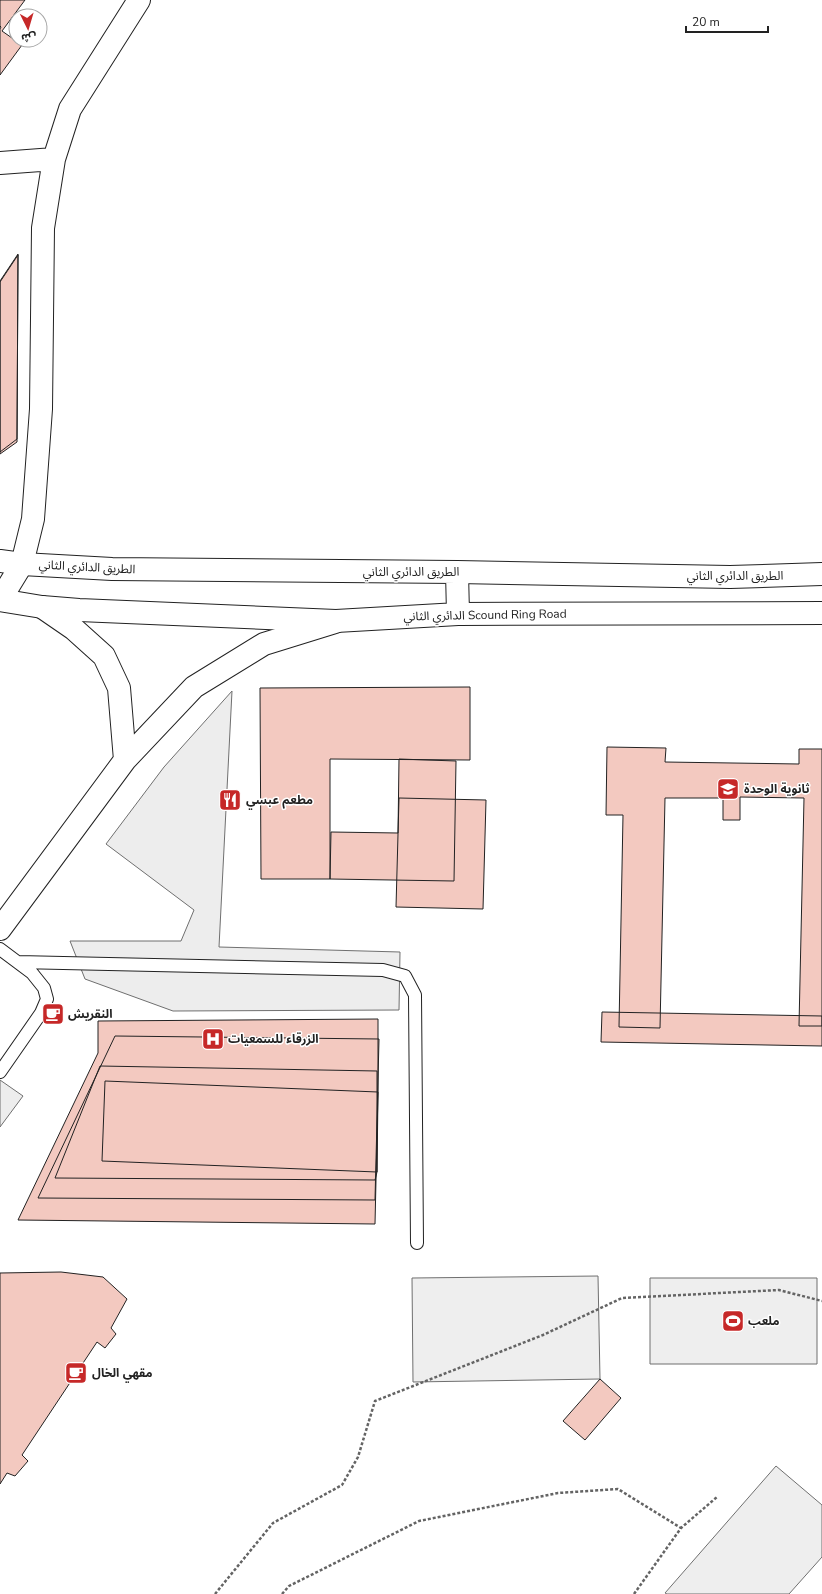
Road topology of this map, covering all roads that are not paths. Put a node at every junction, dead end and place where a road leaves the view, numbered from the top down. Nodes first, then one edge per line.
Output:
1 (139, 0) edge
2 (54, 158) junction
3 (0, 163) edge
4 (0, 561) edge
5 (22, 564) junction
6 (457, 572) junction
7 (822, 574) edge
8 (0, 600) edge
9 (42, 607) junction
10 (822, 613) edge
11 (458, 614) junction
12 (336, 621) junction
13 (125, 760) junction
14 (0, 929) edge
15 (0, 949) edge
16 (18, 962) junction
17 (0, 1072) edge
18 (417, 1243) dead end

1 - 2 main road
2 - 3 main road
2 - 5 main road
4 - 5 main road, الطريق الدائري الثاني
5 - 6 main road, الطريق الدائري الثاني
5 - 8 main road
6 - 7 main road, الطريق الدائري الثاني
6 - 11 main road
8 - 9 main road
9 - 12 main road, الدائري الثاني Scound Ring Road
9 - 13 main road
10 - 11 main road, الدائري الثاني Scound Ring Road
11 - 12 main road, الدائري الثاني Scound Ring Road
12 - 13 main road
13 - 14 main road
15 - 16 lane
16 - 17 lane
16 - 18 lane

